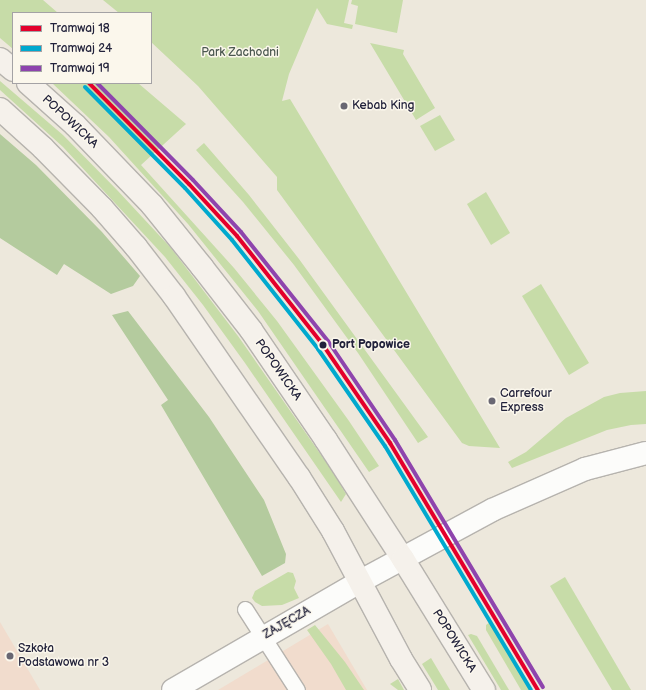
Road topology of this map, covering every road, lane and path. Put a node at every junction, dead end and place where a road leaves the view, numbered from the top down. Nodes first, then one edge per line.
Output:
1 (0, 59) edge
2 (12, 69) edge
3 (29, 84) edge
4 (0, 109) edge
5 (646, 453) edge
6 (403, 559) junction
7 (359, 582) junction
8 (245, 609) dead end
9 (263, 637) junction
10 (173, 690) edge
11 (297, 690) edge
12 (420, 690) edge
13 (484, 690) edge

1 - 2 street
3 - 6 street, POPOWICKA
4 - 7 street
5 - 6 street, ZAJĘCZA
6 - 7 street, ZAJĘCZA
6 - 13 street, POPOWICKA
7 - 9 street, ZAJĘCZA
7 - 12 street
8 - 9 lane
9 - 10 street, ZAJĘCZA
9 - 11 lane

